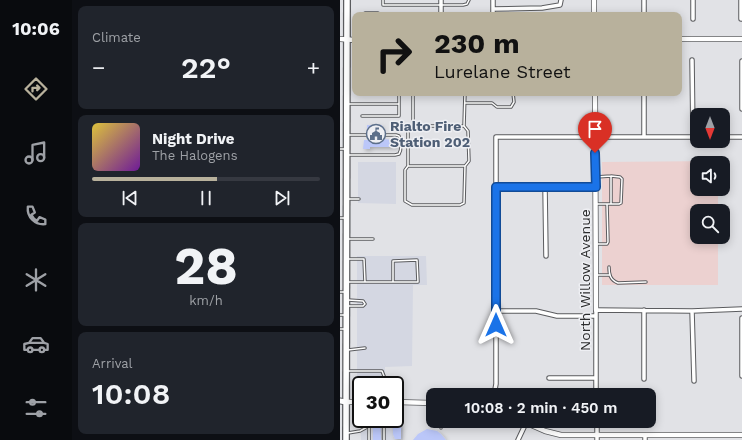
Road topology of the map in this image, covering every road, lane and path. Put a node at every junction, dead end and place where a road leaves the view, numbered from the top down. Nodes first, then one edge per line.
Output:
1 (347, 0) edge
2 (383, 0) edge
3 (440, 0) edge
4 (469, 0) edge
5 (493, 0) edge
6 (561, 0) edge
7 (594, 0) edge
8 (644, 0) edge
9 (693, 0) edge
10 (741, 0) edge
11 (441, 5) junction
12 (493, 9) joint
13 (441, 12) edge
14 (594, 12) edge
15 (644, 12) edge
16 (693, 19) dead end
17 (741, 19) dead end
18 (340, 39) edge
19 (348, 39) junction
20 (682, 39) edge
21 (742, 39) edge
22 (352, 40) edge
23 (692, 60) dead end
24 (742, 60) edge
25 (399, 96) edge
26 (413, 96) edge
27 (465, 96) edge
28 (514, 96) edge
29 (595, 96) edge
30 (644, 96) edge
31 (465, 103) junction
32 (347, 104) junction
33 (399, 104) junction
34 (694, 108) edge
35 (742, 109) edge
36 (362, 116) dead end
37 (413, 126) junction
38 (464, 126) junction
39 (347, 135) junction
40 (595, 137) junction
41 (644, 137) junction
42 (690, 137) edge
43 (730, 137) edge
44 (742, 137) edge
45 (340, 149) edge
46 (347, 152) junction
47 (340, 155) edge
48 (408, 166) junction
49 (464, 166) junction
50 (611, 176) junction
51 (596, 177) junction
52 (340, 178) edge
53 (347, 178) junction
54 (496, 187) junction
55 (545, 187) junction
56 (596, 187) junction
57 (347, 199) junction
58 (359, 199) dead end
59 (596, 204) junction
60 (607, 204) junction
61 (611, 204) junction
62 (340, 218) edge
63 (347, 218) junction
64 (340, 229) edge
65 (347, 229) junction
66 (373, 239) dead end
67 (340, 240) edge
68 (347, 240) junction
69 (596, 244) junction
70 (546, 256) dead end
71 (347, 259) junction
72 (609, 267) dead end
73 (596, 275) junction
74 (609, 275) junction
75 (347, 282) junction
76 (365, 282) junction
77 (393, 282) junction
78 (646, 282) dead end
79 (340, 292) edge
80 (346, 292) junction
81 (346, 303) junction
82 (742, 309) edge
83 (596, 310) junction
84 (644, 310) junction
85 (496, 311) junction
86 (692, 311) junction
87 (340, 315) edge
88 (346, 315) junction
89 (596, 316) junction
90 (742, 318) edge
91 (343, 329) edge
92 (365, 348) dead end
93 (346, 350) junction
94 (344, 367) edge
95 (384, 376) edge
96 (742, 376) edge
97 (550, 378) dead end
98 (596, 378) junction
99 (644, 379) dead end
100 (694, 380) dead end
101 (495, 388) edge
102 (596, 388) edge
103 (343, 402) edge
104 (404, 402) edge
105 (426, 403) edge
106 (340, 404) edge
107 (365, 428) edge
108 (369, 428) edge
109 (384, 428) edge
110 (522, 428) edge
111 (538, 428) edge
112 (346, 433) junction
113 (742, 435) edge
114 (597, 438) edge
115 (645, 438) edge
116 (346, 440) edge
117 (369, 440) edge
118 (384, 440) edge
119 (518, 440) edge

1 - 19 main road
2 - 11 lane
3 - 11 street
4 - 11 lane
5 - 12 street
6 - 12 street
7 - 14 street
8 - 15 street
9 - 16 street
10 - 17 street
11 - 13 street
18 - 19 street
19 - 22 street
19 - 32 main road
20 - 21 street
23 - 34 street
24 - 35 street
25 - 33 lane
26 - 37 lane
27 - 31 lane
28 - 31 lane
29 - 40 street, North Willow Avenue
30 - 41 street
31 - 38 lane
32 - 33 lane
32 - 39 main road
33 - 36 lane
37 - 38 lane
37 - 48 lane
38 - 49 lane
39 - 46 main road
39 - 46 lane
40 - 41 street
40 - 51 street, North Willow Avenue
40 - 54 street
41 - 42 street
43 - 44 street
45 - 46 lane
46 - 47 lane
46 - 53 main road
48 - 49 lane
48 - 49 lane
50 - 51 lane
50 - 61 lane
50 - 61 lane
51 - 56 street, North Willow Avenue
52 - 53 lane
53 - 57 main road
54 - 55 street
54 - 85 street
55 - 56 street
55 - 70 street
56 - 59 street, North Willow Avenue
57 - 58 lane
57 - 63 main road
59 - 60 lane
59 - 69 street, North Willow Avenue
60 - 61 lane
60 - 69 lane
62 - 63 lane
63 - 65 main road
64 - 65 lane
65 - 68 main road
66 - 68 lane
67 - 68 lane
68 - 71 main road
69 - 73 street, North Willow Avenue
71 - 75 main road
71 - 76 lane
72 - 74 lane
73 - 74 lane
73 - 83 street, North Willow Avenue
74 - 78 lane
75 - 76 lane
75 - 80 main road
76 - 77 lane
77 - 77 lane
79 - 80 lane
80 - 81 main road
81 - 81 lane
81 - 88 main road
82 - 86 street
83 - 84 street
83 - 89 street, North Willow Avenue
84 - 86 street
84 - 99 street
85 - 89 street
85 - 101 street
86 - 100 street
87 - 88 lane
88 - 91 main road
89 - 98 street, North Willow Avenue
90 - 96 street
91 - 93 main road
92 - 93 lane
93 - 94 main road
94 - 95 lane
94 - 103 main road
97 - 98 street
98 - 102 street, North Willow Avenue
103 - 106 main road
103 - 112 main road
104 - 105 street
107 - 112 lane
108 - 117 lane
109 - 118 lane
110 - 119 street
111 - 114 street
112 - 116 main road
113 - 115 street
114 - 115 street

